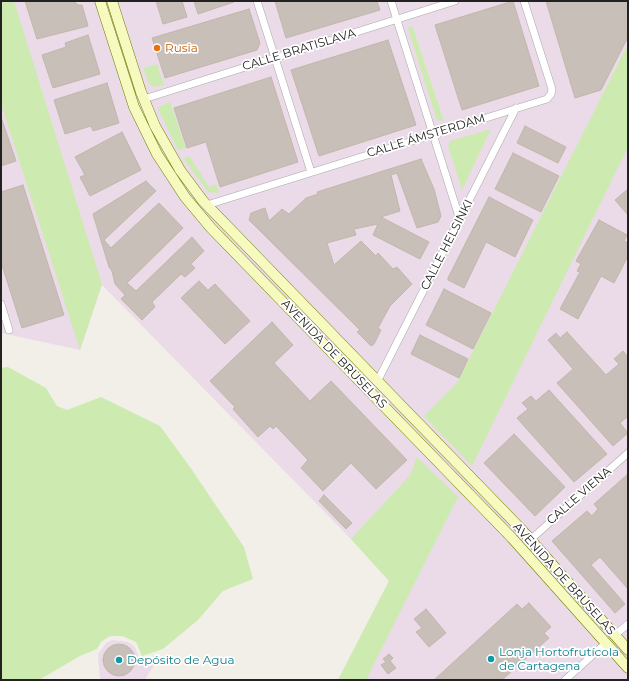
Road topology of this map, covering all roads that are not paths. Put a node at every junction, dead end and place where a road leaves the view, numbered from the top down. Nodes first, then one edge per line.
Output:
1 (100, 1) edge
2 (112, 1) edge
3 (257, 1) edge
4 (391, 1) edge
5 (455, 1) edge
6 (524, 1) edge
7 (397, 20) junction
8 (276, 58) junction
9 (144, 100) junction
10 (132, 104) junction
11 (516, 108) junction
12 (433, 134) junction
13 (311, 172) junction
14 (207, 206) junction
15 (197, 212) junction
16 (460, 220) junction
17 (1, 304) edge
18 (9, 330) dead end
19 (377, 382) junction
20 (370, 390) junction
21 (628, 453) edge
22 (477, 485) junction
23 (470, 494) junction
24 (530, 540) junction
25 (521, 548) junction
26 (628, 624) edge
27 (615, 635) junction
28 (606, 643) junction
29 (628, 650) edge
30 (628, 668) edge
31 (565, 680) edge

1 - 10 main road, AVENIDA DE BRUSELAS
2 - 9 main road, AVENIDA DE BRUSELAS
3 - 8 street
4 - 7 street
5 - 7 street, CALLE BRATISLAVA
6 - 11 street, CALLE ÁMSTERDAM
7 - 8 street, CALLE BRATISLAVA
7 - 12 street
8 - 9 street, CALLE BRATISLAVA
8 - 13 street
9 - 10 main road
9 - 14 main road, AVENIDA DE BRUSELAS
10 - 15 main road, AVENIDA DE BRUSELAS
11 - 12 street, CALLE ÁMSTERDAM
11 - 16 street, CALLE HELSINKI
12 - 13 street, CALLE ÁMSTERDAM
12 - 16 street
13 - 14 street, CALLE ÁMSTERDAM
14 - 15 main road
14 - 19 main road, AVENIDA DE BRUSELAS
15 - 20 main road, AVENIDA DE BRUSELAS
16 - 19 street, CALLE HELSINKI
17 - 18 street
19 - 20 main road
19 - 22 main road, AVENIDA DE BRUSELAS
20 - 23 main road, AVENIDA DE BRUSELAS
21 - 24 street, CALLE VIENA
22 - 23 main road
22 - 24 main road, AVENIDA DE BRUSELAS
23 - 25 main road, AVENIDA DE BRUSELAS
24 - 25 main road
24 - 27 main road, AVENIDA DE BRUSELAS
25 - 28 main road, AVENIDA DE BRUSELAS
26 - 27 street
27 - 28 main road
27 - 29 main road, AVENIDA DE BRUSELAS
28 - 30 main road, AVENIDA DE BRUSELAS
28 - 31 street

